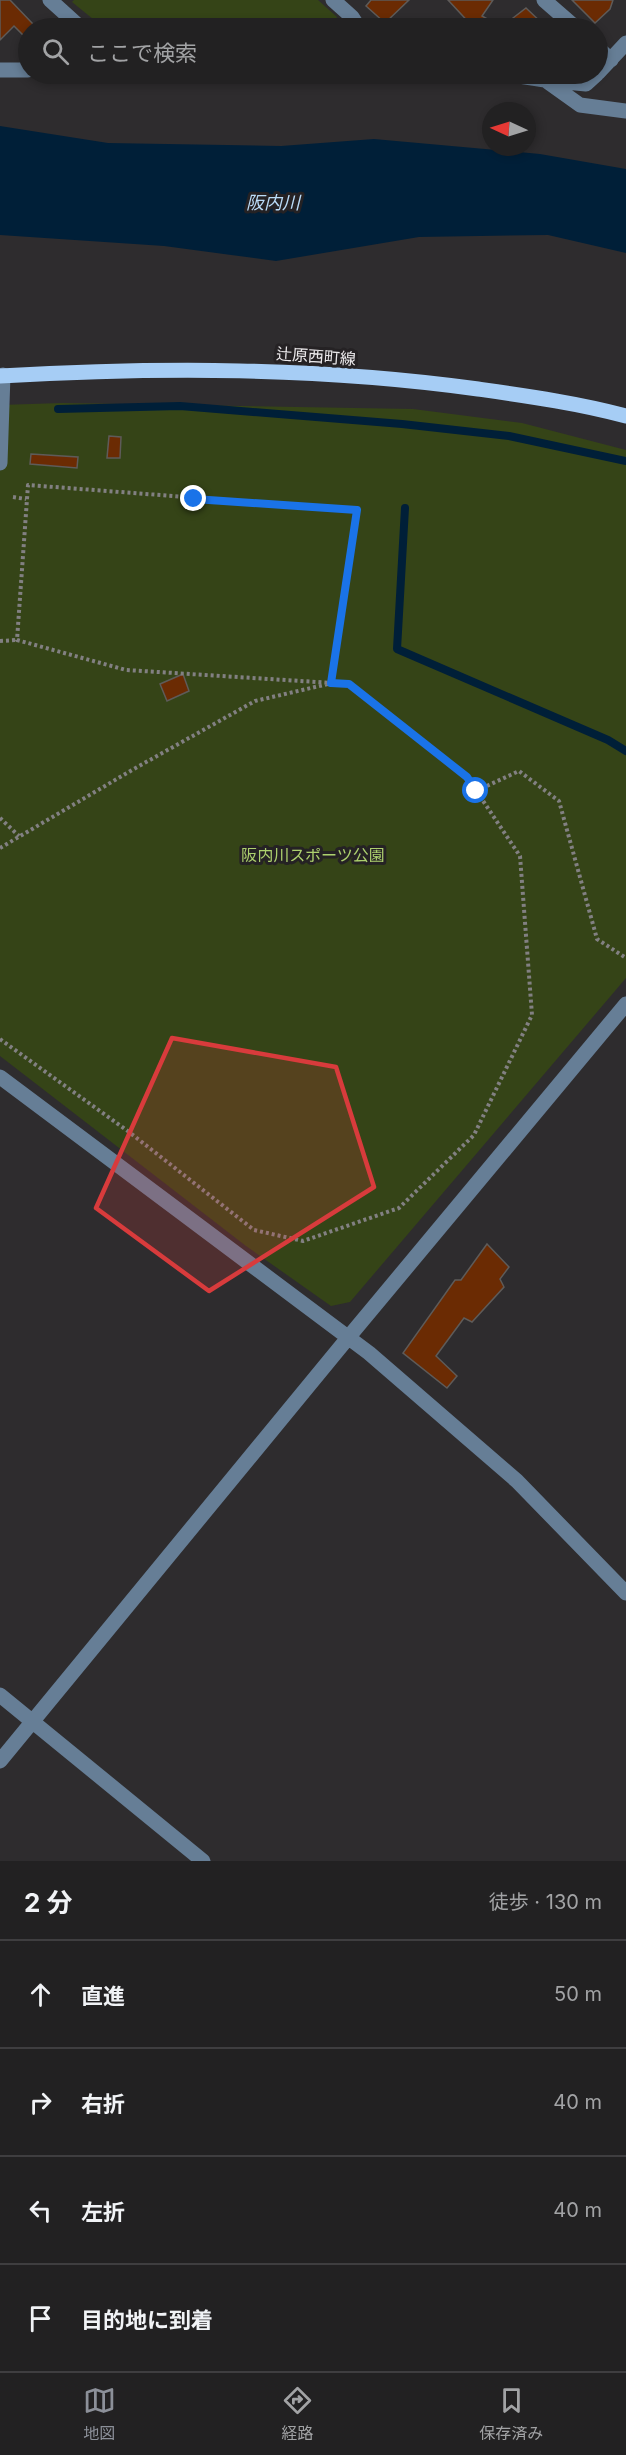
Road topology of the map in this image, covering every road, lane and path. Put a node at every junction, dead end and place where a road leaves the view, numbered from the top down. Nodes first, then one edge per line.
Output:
1 (50, 0) edge
2 (333, 0) edge
3 (544, 0) edge
4 (70, 18) edge
5 (353, 18) edge
6 (565, 18) edge
7 (626, 43) edge
8 (608, 57) edge
9 (611, 60) junction
10 (608, 63) edge
11 (0, 70) edge
12 (18, 70) edge
13 (551, 84) edge
14 (626, 111) edge
15 (2, 376) edge
16 (626, 416) edge
17 (0, 463) edge
18 (13, 497) dead end
19 (26, 499) junction
20 (17, 640) junction
21 (0, 641) edge
22 (331, 683) junction
23 (476, 791) junction
24 (0, 818) edge
25 (19, 836) junction
26 (0, 848) edge
27 (626, 958) edge
28 (626, 1004) edge
29 (0, 1040) edge
30 (0, 1077) edge
31 (346, 1339) junction
32 (626, 1593) edge
33 (0, 1695) edge
34 (32, 1721) junction
35 (0, 1761) edge
36 (203, 1861) edge

1 - 4 street
2 - 5 street
3 - 6 street
7 - 9 street
8 - 9 street
9 - 10 street
11 - 12 street
13 - 14 street
15 - 16 main road, 辻原西町線
15 - 17 street
18 - 19 path
19 - 20 path
19 - 22 path
20 - 21 path
20 - 22 path
22 - 23 path
22 - 25 path
23 - 27 path
23 - 29 path
24 - 25 path
25 - 26 path
28 - 31 street
30 - 31 street
31 - 32 street
31 - 34 street
33 - 34 street
34 - 35 street
34 - 36 street

